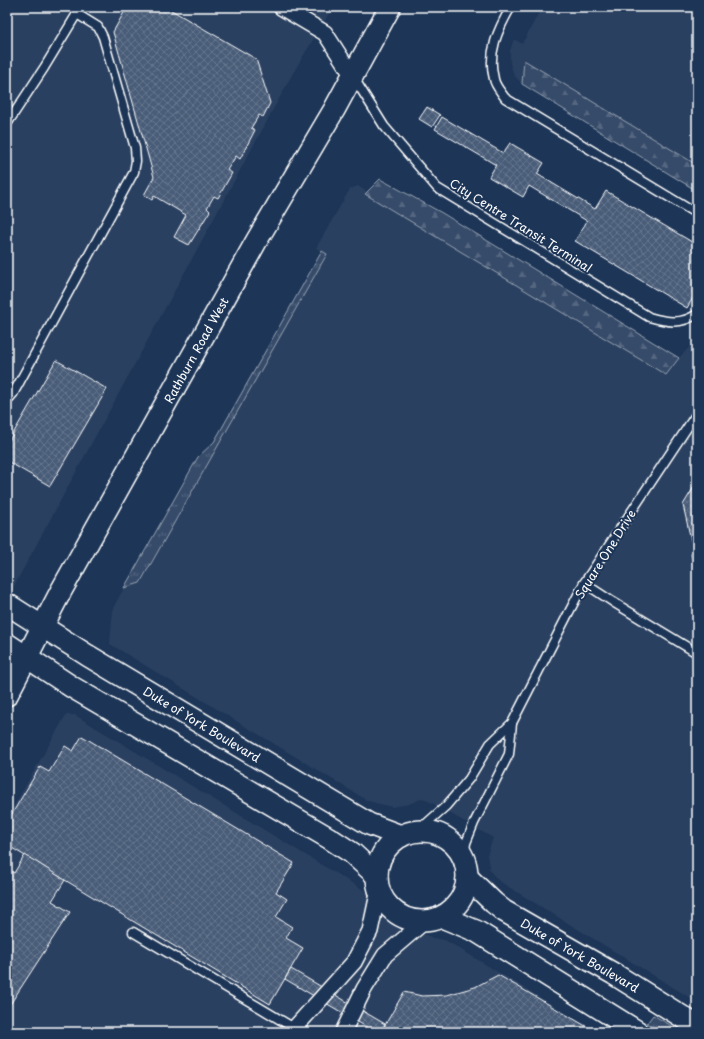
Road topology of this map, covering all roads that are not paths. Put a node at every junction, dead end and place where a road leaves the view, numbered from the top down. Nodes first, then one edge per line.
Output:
1 (281, 7) edge
2 (390, 7) edge
3 (511, 7) edge
4 (79, 10) edge
5 (352, 75) junction
6 (7, 124) edge
7 (697, 214) edge
8 (697, 314) edge
9 (7, 401) edge
10 (697, 413) edge
11 (584, 583) junction
12 (7, 604) edge
13 (42, 626) junction
14 (7, 644) edge
15 (697, 652) edge
16 (26, 657) junction
17 (7, 695) edge
18 (512, 723) junction
19 (410, 833) junction
20 (466, 868) junction
21 (378, 882) junction
22 (433, 919) junction
23 (133, 932) dead end
24 (697, 1026) edge
25 (293, 1030) edge
26 (343, 1032) edge
27 (638, 1032) edge

1 - 5 street
2 - 5 street, Rathburn Road West
3 - 7 lane
4 - 6 lane
4 - 9 lane
5 - 8 lane, City Centre Transit Terminal
5 - 13 street, Rathburn Road West
10 - 11 lane, Square One Drive
11 - 15 lane
11 - 18 lane, Square One Drive
12 - 13 street, Duke of York Boulevard
13 - 16 street, Rathburn Road West
13 - 19 street, Duke of York Boulevard
14 - 16 street
16 - 17 street, Rathburn Road West
16 - 21 street
18 - 19 lane, Square One Drive
18 - 20 lane, Square One Drive
19 - 20 street
19 - 21 street
20 - 22 street
20 - 24 street, Duke of York Boulevard
21 - 22 street
21 - 25 street
22 - 26 street
22 - 27 street
23 - 25 lane

